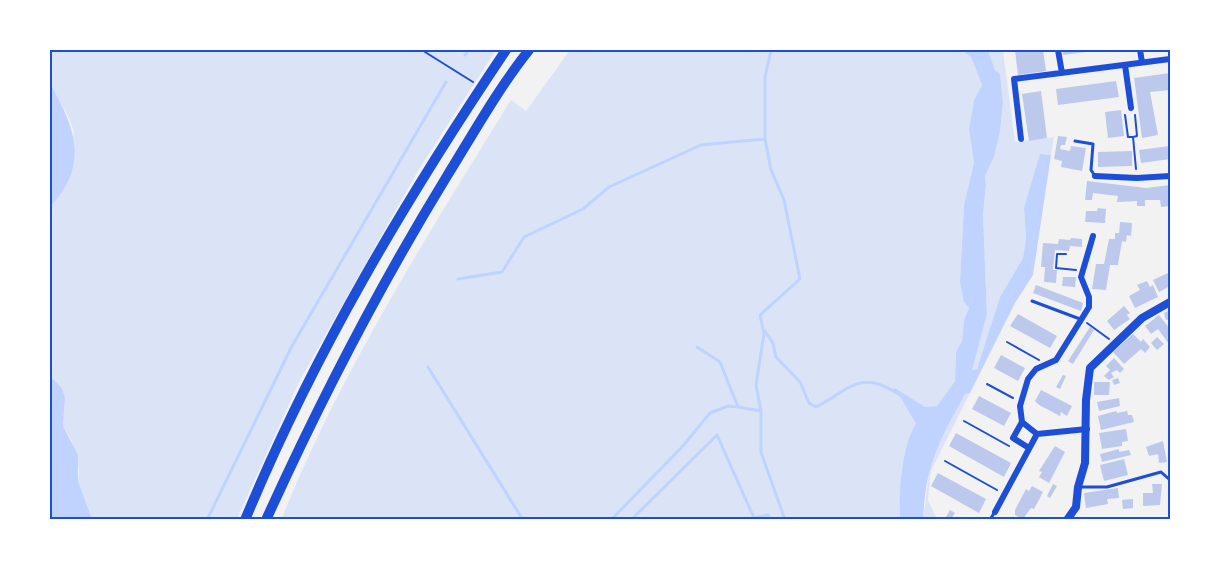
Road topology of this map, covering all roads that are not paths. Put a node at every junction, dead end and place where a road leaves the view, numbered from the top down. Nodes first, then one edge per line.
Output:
1 (506, 50) edge
2 (529, 50) edge
3 (1058, 50) edge
4 (1140, 50) edge
5 (1170, 59) edge
6 (1142, 62) junction
7 (1125, 65) junction
8 (1062, 73) junction
9 (1131, 108) road end
10 (1021, 139) dead end
11 (1074, 141) dead end
12 (1095, 176) joint
13 (1170, 176) edge
14 (1093, 236) dead end
15 (1032, 301) dead end
16 (1170, 302) edge
17 (1082, 320) junction
18 (1022, 422) junction
19 (1087, 429) junction
20 (1037, 434) junction
21 (1029, 448) junction
22 (1170, 480) edge
23 (1078, 487) junction
24 (995, 512) joint
25 (245, 519) edge
26 (266, 519) edge
27 (990, 519) edge
28 (1067, 519) edge

1 - 25 highway
2 - 26 highway
3 - 8 street
4 - 6 street
5 - 6 street
6 - 7 street
7 - 8 street
7 - 9 street
8 - 10 street
11 - 12 lane
12 - 13 street
14 - 17 street
15 - 17 lane
16 - 19 street
17 - 18 street
18 - 20 street
18 - 21 street
19 - 20 street
19 - 23 street
20 - 21 street
21 - 24 street
22 - 23 lane
23 - 28 street
24 - 27 lane

